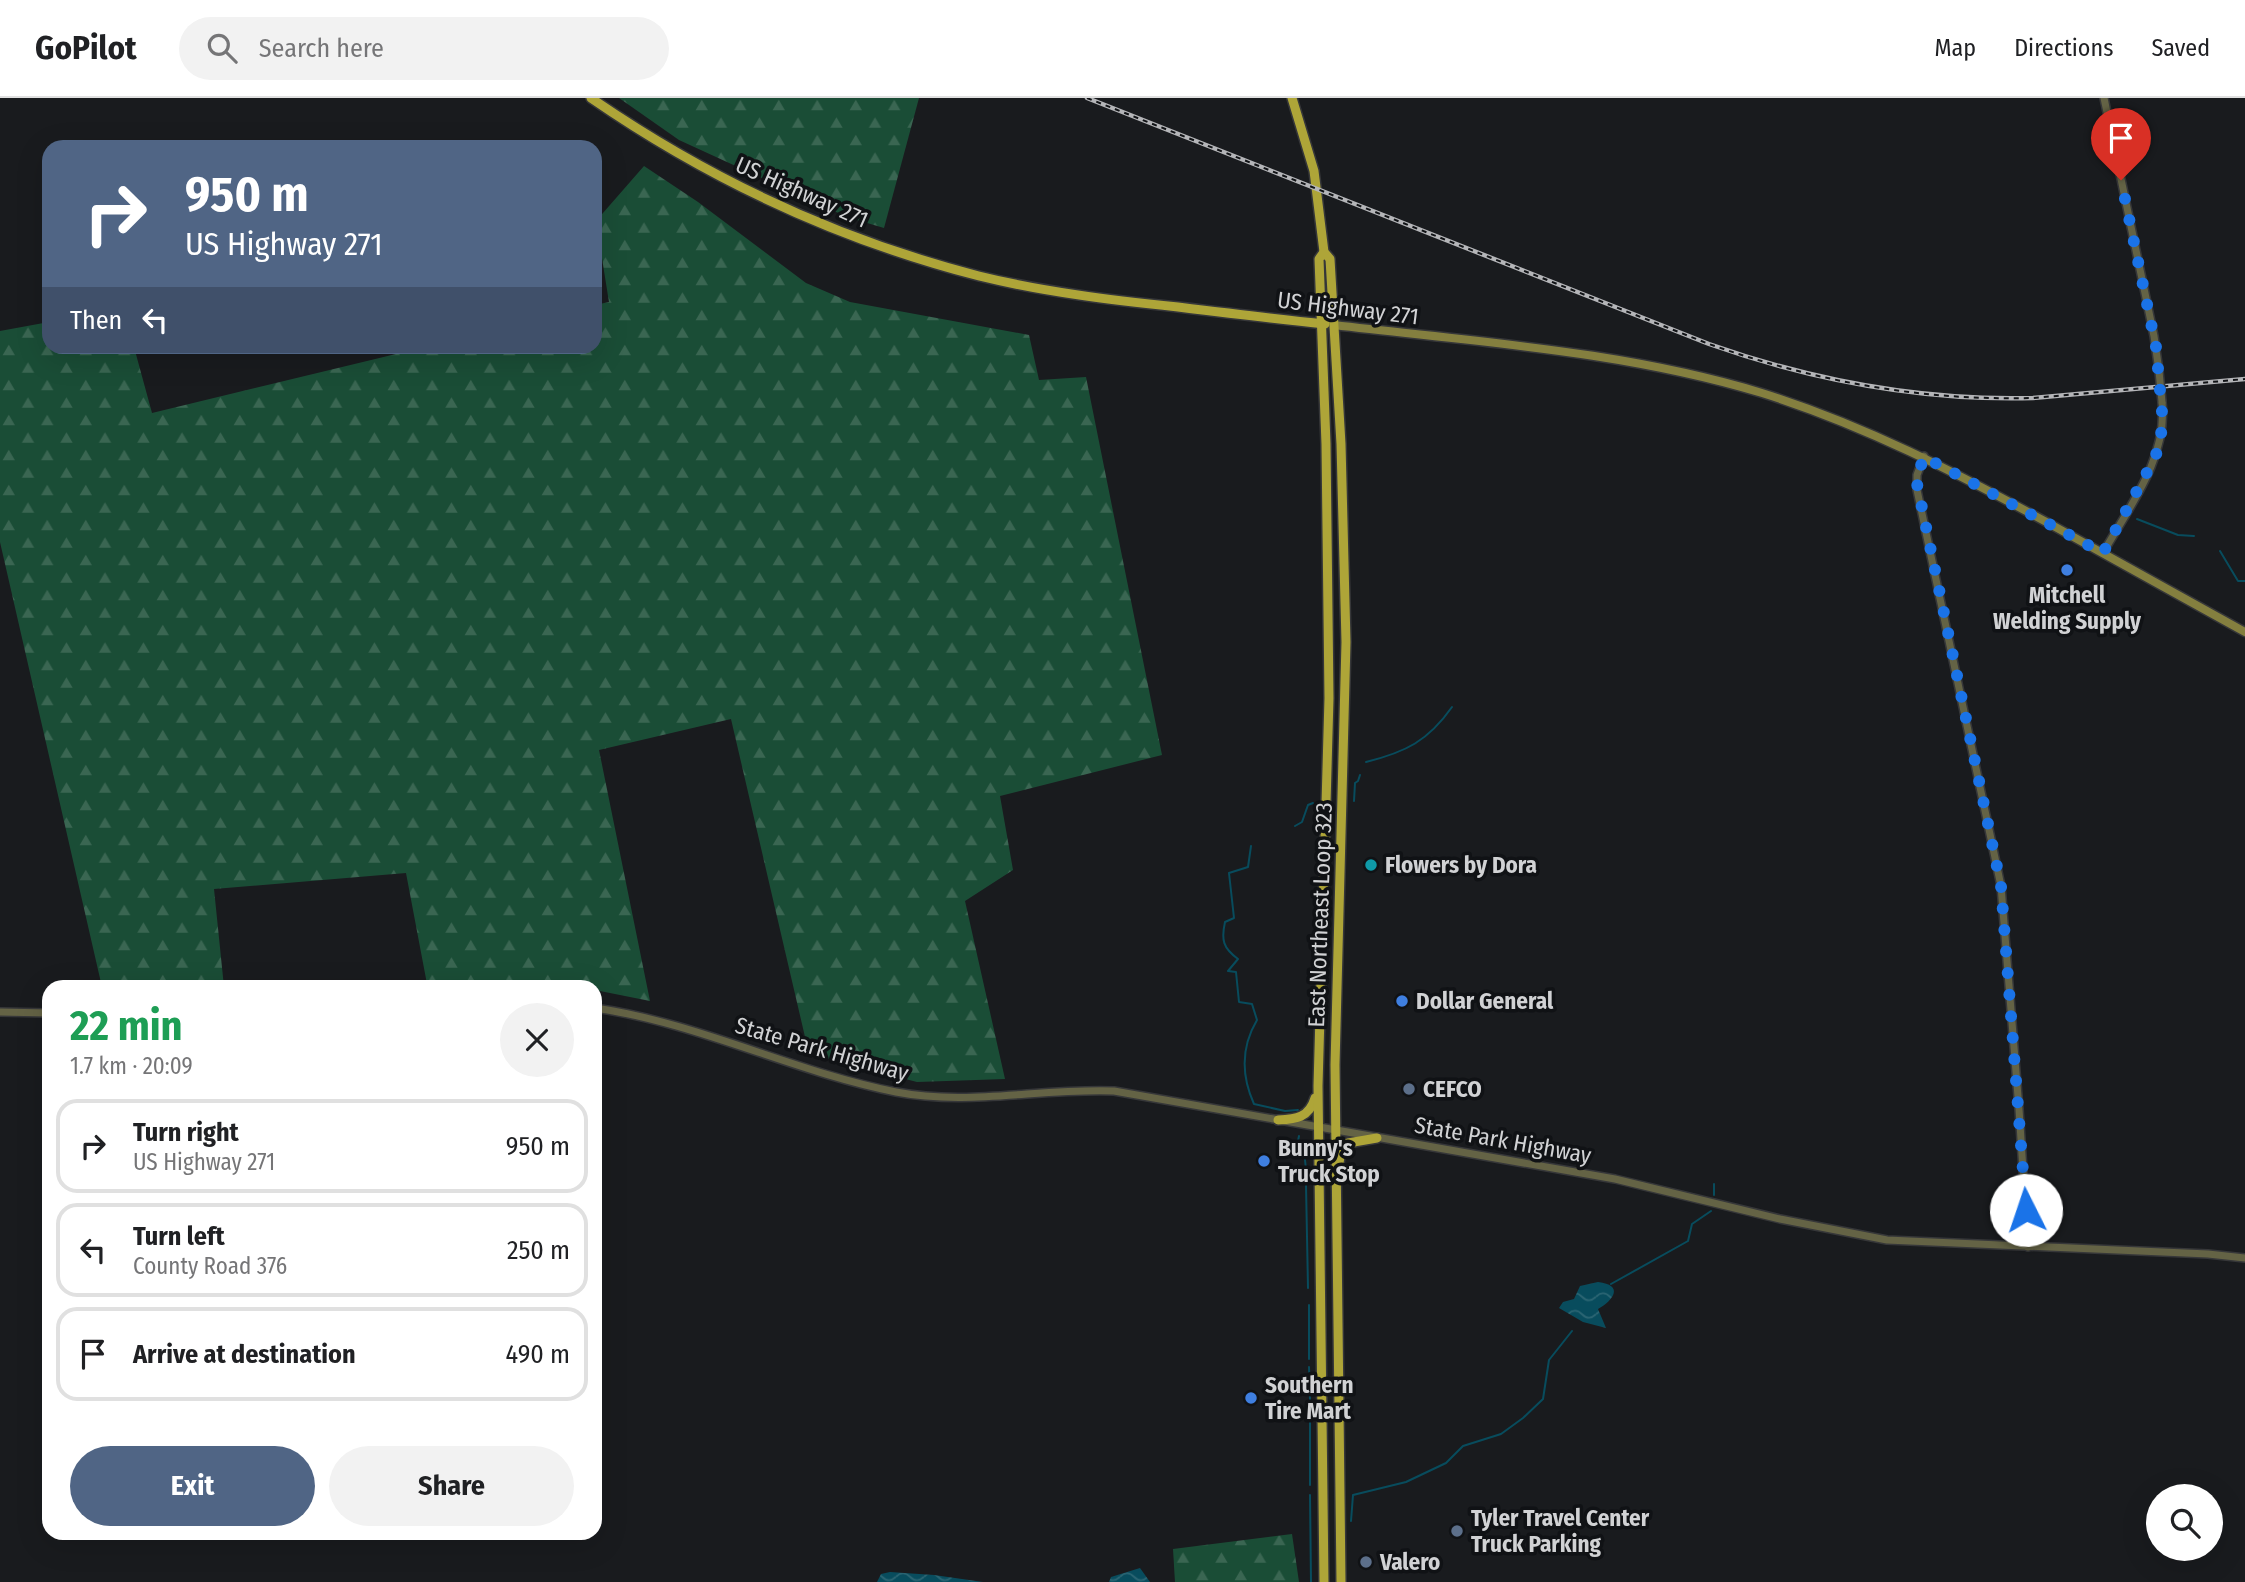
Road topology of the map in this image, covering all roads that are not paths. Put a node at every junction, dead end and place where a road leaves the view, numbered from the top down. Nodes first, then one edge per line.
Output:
1 (591, 98) edge
2 (1293, 98) edge
3 (2104, 98) edge
4 (1325, 252) junction
5 (1322, 324) junction
6 (1334, 325) junction
7 (1326, 444) junction
8 (1341, 444) junction
9 (1924, 457) junction
10 (1328, 536) junction
11 (1345, 536) junction
12 (2103, 553) junction
13 (2245, 632) edge
14 (1329, 698) junction
15 (1346, 698) junction
16 (1326, 823) junction
17 (1343, 824) junction
18 (1320, 1001) junction
19 (1336, 1002) junction
20 (602, 1009) edge
21 (0, 1012) edge
22 (42, 1013) edge
23 (1318, 1086) junction
24 (1278, 1120) junction
25 (1318, 1128) junction
26 (1334, 1130) junction
27 (1377, 1138) junction
28 (1335, 1182) junction
29 (2028, 1247) junction
30 (1320, 1249) junction
31 (1336, 1250) junction
32 (2245, 1258) edge
33 (1322, 1407) junction
34 (1338, 1407) junction
35 (1323, 1530) junction
36 (1340, 1530) junction
37 (1324, 1582) edge
38 (1340, 1582) edge

1 - 5 highway, US Highway 271
2 - 4 highway, East Northeast Loop 323
3 - 12 main road, bridge
4 - 5 highway, East Northeast Loop 323
4 - 6 highway, East Northeast Loop 323
5 - 6 highway, US Highway 271
5 - 7 highway, East Northeast Loop 323
6 - 8 highway, East Northeast Loop 323
6 - 9 main road, US Highway 271
7 - 8 highway
7 - 10 highway, East Northeast Loop 323
8 - 11 highway, East Northeast Loop 323
9 - 12 main road, US Highway 271
9 - 29 main road
10 - 11 highway
10 - 14 highway, East Northeast Loop 323
11 - 15 highway, East Northeast Loop 323
12 - 13 main road, US Highway 271
14 - 15 highway
14 - 16 highway, East Northeast Loop 323
15 - 17 highway, East Northeast Loop 323
16 - 17 highway
16 - 18 highway, East Northeast Loop 323
17 - 19 highway, East Northeast Loop 323
18 - 19 highway
18 - 23 highway, East Northeast Loop 323
19 - 26 highway, East Northeast Loop 323
20 - 24 main road, State Park Highway
21 - 22 main road
23 - 24 highway
23 - 25 highway, East Northeast Loop 323
24 - 25 main road, State Park Highway
25 - 26 main road, State Park Highway
25 - 30 highway, East Northeast Loop 323
26 - 27 main road, State Park Highway
26 - 28 highway, East Northeast Loop 323
27 - 28 highway
27 - 29 main road, State Park Highway
28 - 31 highway, East Northeast Loop 323
29 - 32 main road, State Park Highway
30 - 31 highway
30 - 33 highway, East Northeast Loop 323
31 - 34 highway, East Northeast Loop 323
33 - 34 highway
33 - 35 highway, East Northeast Loop 323
34 - 36 highway, East Northeast Loop 323
35 - 36 highway
35 - 37 highway, East Northeast Loop 323
36 - 38 highway, East Northeast Loop 323

